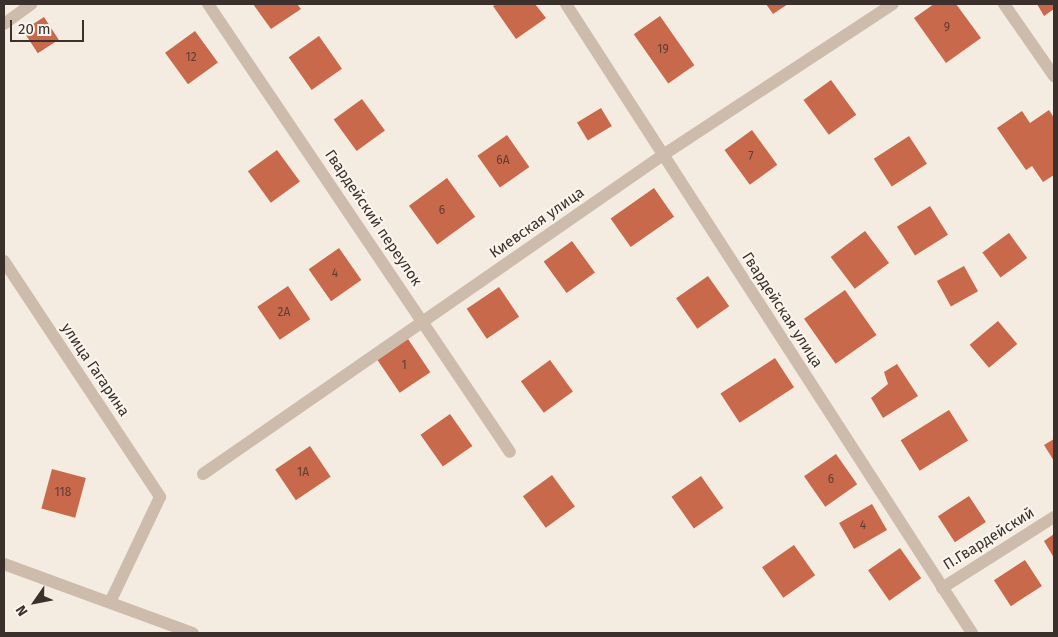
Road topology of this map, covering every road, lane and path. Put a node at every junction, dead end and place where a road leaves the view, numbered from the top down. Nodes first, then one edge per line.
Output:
1 (32, 4) edge
2 (208, 4) edge
3 (566, 4) edge
4 (893, 4) edge
5 (1004, 4) edge
6 (4, 24) edge
7 (1054, 76) edge
8 (663, 155) junction
9 (4, 261) edge
10 (423, 320) junction
11 (510, 452) dead end
12 (203, 474) dead end
13 (1054, 517) edge
14 (4, 564) edge
15 (942, 588) junction
16 (111, 600) junction
17 (193, 633) edge
18 (972, 633) edge

1 - 6 street
2 - 10 street, Гвардейский переулок
3 - 8 street, Гвардейская улица
4 - 8 street, Киевская улица
5 - 7 street
8 - 10 street, Киевская улица
8 - 15 street, Гвардейская улица
9 - 16 street, улица Гагарина
10 - 11 street, Гвардейский переулок
10 - 12 street, Киевская улица
13 - 15 street, П.Гвардейский
14 - 16 street
15 - 18 street, Гвардейская улица
16 - 17 street

